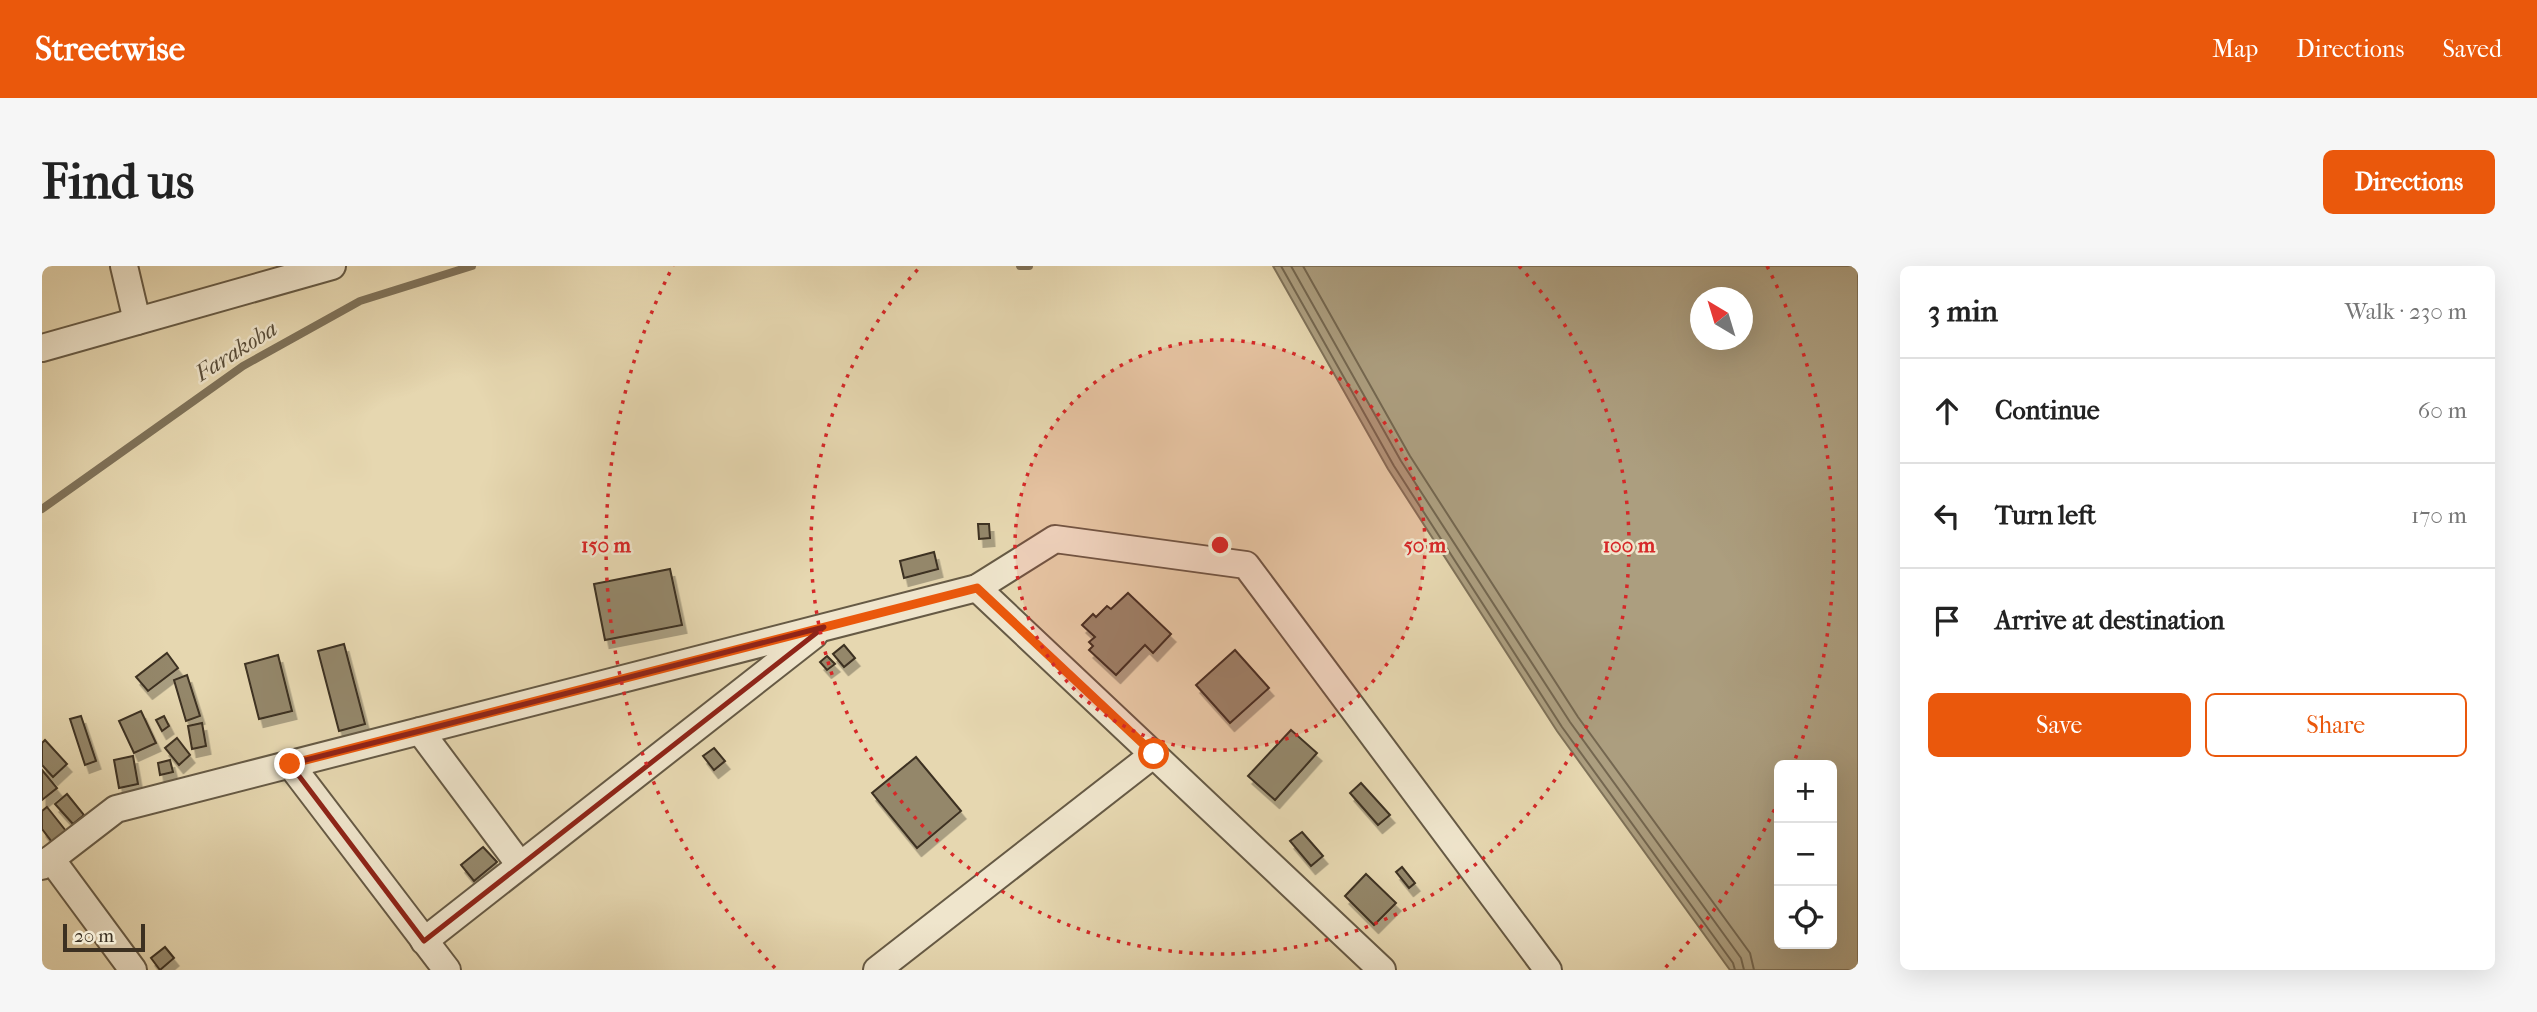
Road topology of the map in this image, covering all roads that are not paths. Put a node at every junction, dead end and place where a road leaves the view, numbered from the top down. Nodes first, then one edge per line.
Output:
1 (124, 266) edge
2 (332, 266) edge
3 (137, 321) junction
4 (42, 348) edge
5 (977, 588) junction
6 (824, 627) junction
7 (420, 731) junction
8 (1154, 754) junction
9 (290, 764) junction
10 (46, 863) edge
11 (520, 865) junction
12 (424, 941) junction
13 (133, 970) edge
14 (447, 970) edge
15 (877, 970) edge
16 (1382, 970) edge
17 (1548, 970) edge

1 - 3 street
2 - 3 street
3 - 4 street
5 - 6 street
5 - 8 street
5 - 17 street
6 - 7 street
6 - 11 street
7 - 9 street
7 - 11 street
8 - 15 street
8 - 16 street
9 - 10 street
9 - 12 street
10 - 13 street
11 - 12 street
12 - 14 street

